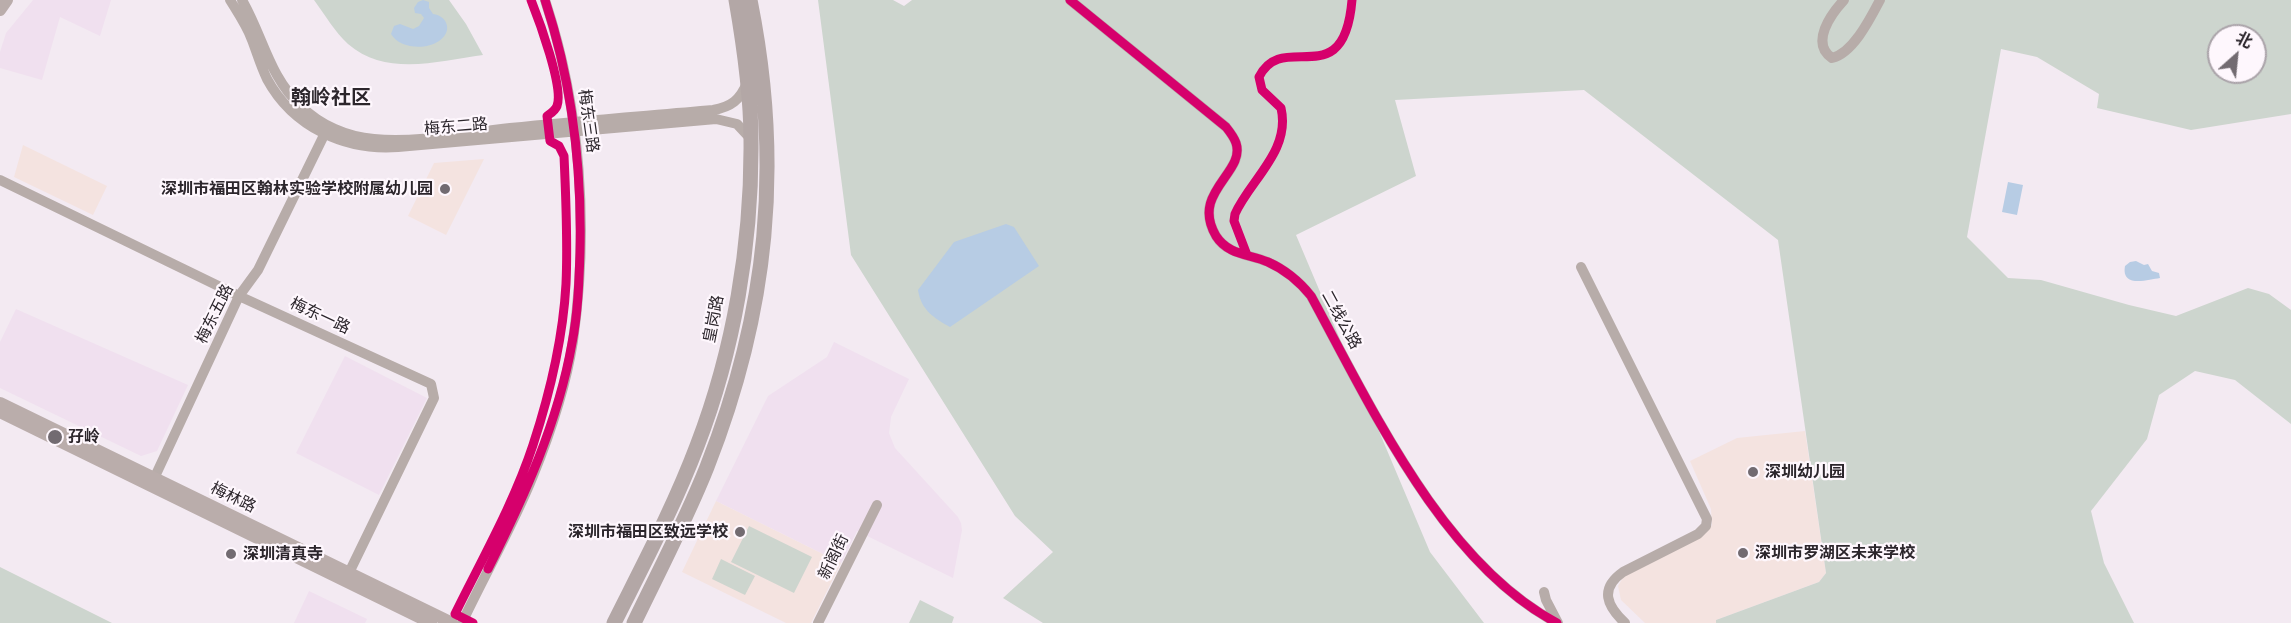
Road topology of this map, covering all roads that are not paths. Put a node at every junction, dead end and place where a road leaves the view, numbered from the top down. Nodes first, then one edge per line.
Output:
1 (7, 0) edge
2 (230, 0) edge
3 (242, 0) edge
4 (545, 0) edge
5 (736, 0) edge
6 (750, 0) edge
7 (1070, 0) edge
8 (1844, 0) edge
9 (1880, 0) edge
10 (0, 10) edge
11 (748, 80) junction
12 (574, 127) junction
13 (326, 130) junction
14 (752, 139) junction
15 (0, 180) edge
16 (1581, 267) dead end
17 (239, 296) junction
18 (0, 402) edge
19 (0, 412) edge
20 (152, 482) junction
21 (877, 505) dead end
22 (348, 576) junction
23 (1544, 592) dead end
24 (432, 623) edge
25 (452, 623) edge
26 (462, 623) edge
27 (614, 623) edge
28 (634, 623) edge
29 (818, 623) edge
30 (1557, 623) edge
31 (1625, 623) edge

1 - 10 main road
2 - 13 street, 梅东二路
3 - 13 street, 梅东二路
4 - 12 street, 梅东三路
5 - 11 highway, 皇岗路
6 - 28 highway
7 - 30 street, 二线公路
8 - 9 street
11 - 12 street, 梅东二路
11 - 14 highway, 皇岗路
12 - 13 street, 梅东二路
12 - 14 street, 梅东二路
12 - 26 street, 梅东三路
13 - 17 street, 梅东五路
14 - 27 highway, 皇岗路
15 - 17 street, 梅东一路
16 - 31 street
17 - 20 street, 梅东五路
17 - 22 street, 梅东一路
18 - 20 main road, 梅林路
19 - 20 main road, 梅林路
20 - 22 main road, 梅林路
21 - 29 street, 新阁街
22 - 24 main road, 梅林路
22 - 25 main road, 梅林路
23 - 30 street

